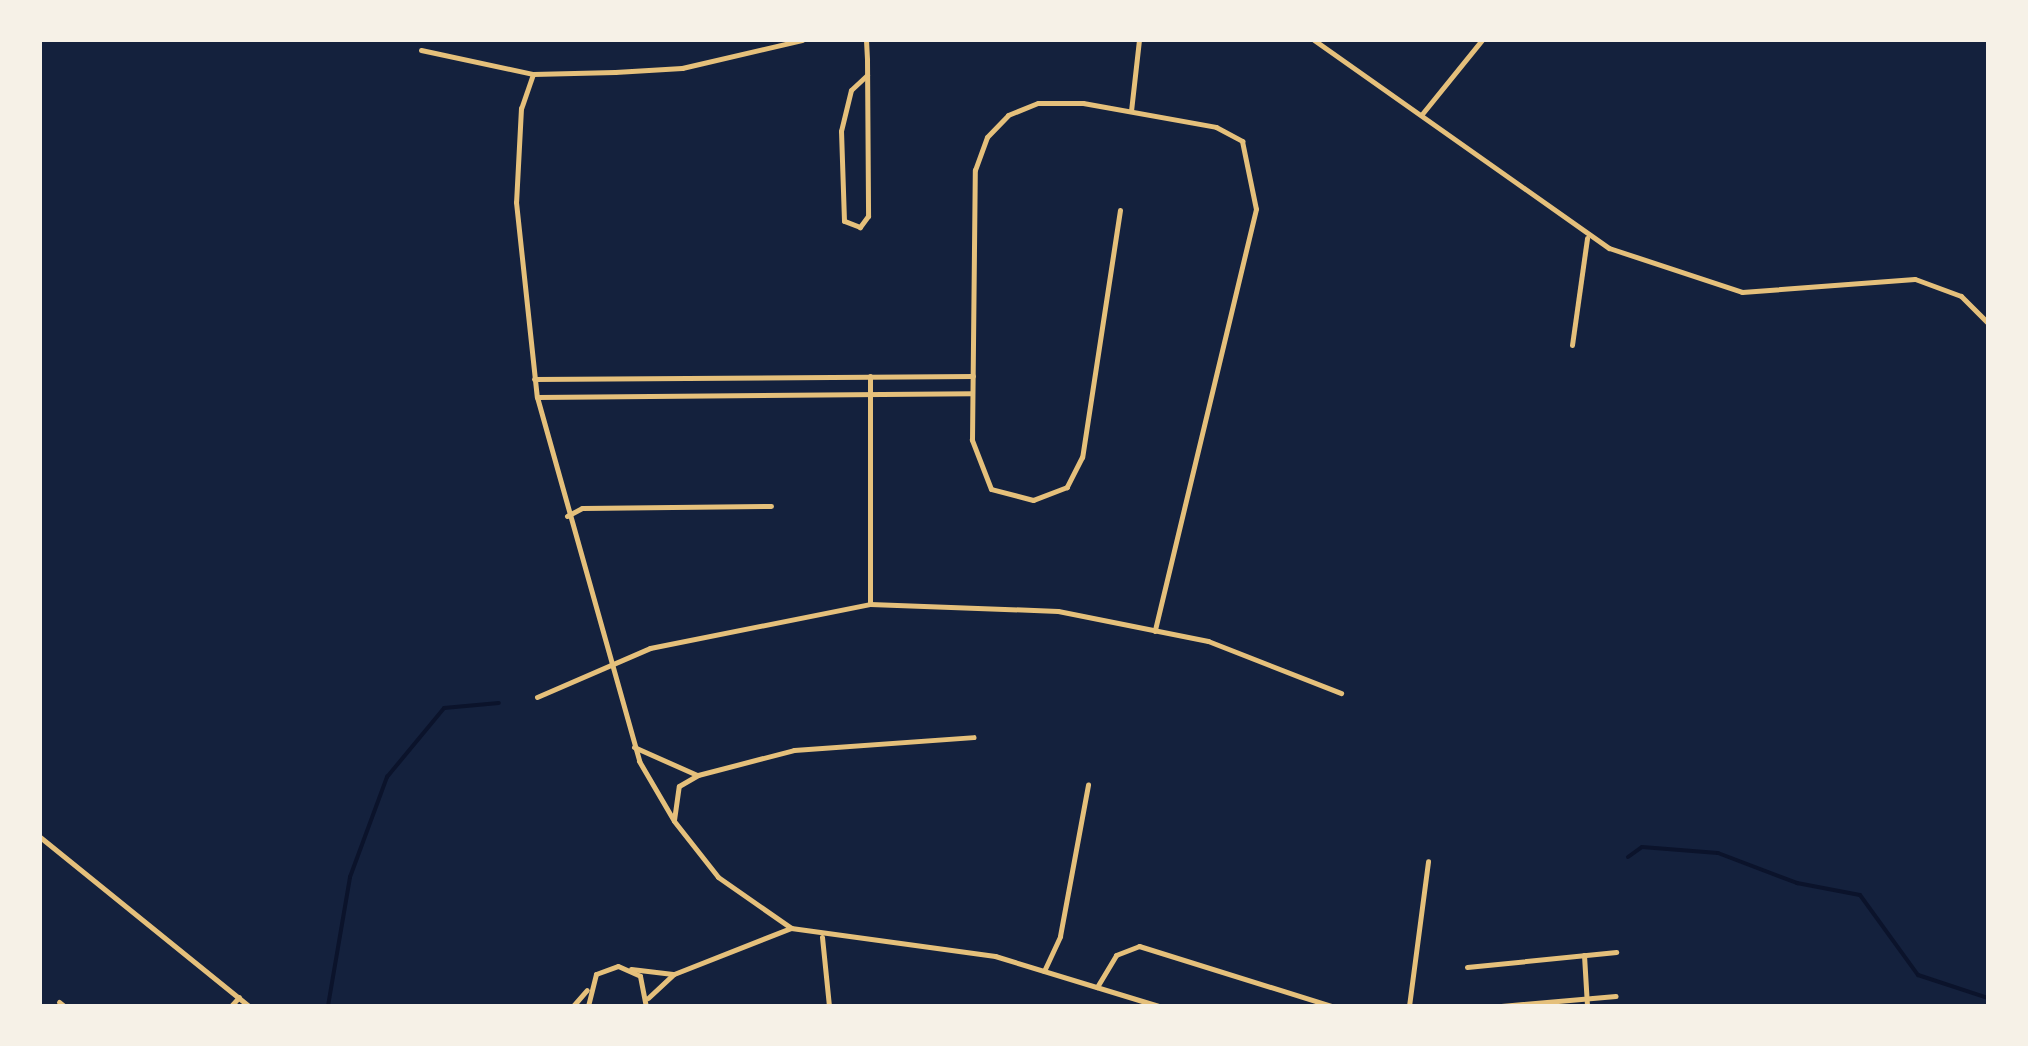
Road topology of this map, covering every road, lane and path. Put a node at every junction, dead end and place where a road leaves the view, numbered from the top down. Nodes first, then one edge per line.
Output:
1 (802, 40) edge
2 (866, 40) edge
3 (1139, 40) edge
4 (1314, 40) edge
5 (1482, 40) edge
6 (421, 50) dead end
7 (533, 74) junction
8 (867, 75) junction
9 (1131, 111) junction
10 (1422, 114) junction
11 (1120, 210) dead end
12 (1587, 238) junction
13 (1988, 323) edge
14 (1572, 345) dead end
15 (870, 376) junction
16 (973, 376) junction
17 (534, 379) junction
18 (972, 393) junction
19 (869, 395) junction
20 (537, 397) junction
21 (771, 506) dead end
22 (567, 516) junction
23 (870, 604) junction
24 (1155, 631) junction
25 (609, 664) junction
26 (1341, 693) dead end
27 (537, 697) dead end
28 (974, 737) dead end
29 (634, 747) junction
30 (698, 775) junction
31 (1088, 785) dead end
32 (674, 821) junction
33 (40, 837) edge
34 (1428, 861) dead end
35 (791, 928) junction
36 (822, 937) junction
37 (1616, 952) dead end
38 (1584, 955) junction
39 (1467, 967) dead end
40 (630, 968) junction
41 (1044, 971) junction
42 (674, 974) junction
43 (1097, 987) junction
44 (587, 990) junction
45 (1616, 996) dead end
46 (239, 997) junction
47 (648, 998) junction
48 (1586, 998) junction
49 (231, 1006) edge
50 (249, 1006) edge
51 (573, 1006) edge
52 (588, 1006) edge
53 (646, 1006) edge
54 (829, 1006) edge
55 (1159, 1006) edge
56 (1332, 1006) edge
57 (1409, 1006) edge
58 (1501, 1006) edge
59 (1587, 1006) edge

1 - 7 street
2 - 8 street
3 - 9 street
4 - 10 street
5 - 10 street
6 - 7 street
7 - 17 street
8 - 8 street
9 - 16 street
9 - 24 street
10 - 12 street
11 - 18 street
12 - 13 street
12 - 14 street
15 - 16 street
15 - 17 street
15 - 19 street
16 - 18 street
17 - 20 street
18 - 19 street
19 - 20 street
19 - 23 street
20 - 22 street
21 - 22 street
22 - 25 street
23 - 24 street
23 - 25 street
24 - 26 street
25 - 27 street
25 - 29 street
28 - 30 street
29 - 30 street
29 - 32 street
30 - 32 street
31 - 41 street
32 - 35 street
33 - 46 street
34 - 57 street
35 - 36 street
35 - 42 street
36 - 41 street
36 - 54 street
37 - 38 street
38 - 39 street
38 - 48 street
40 - 42 street
40 - 44 street
40 - 47 street
41 - 43 street
42 - 47 street
43 - 55 street
43 - 56 street
44 - 51 street
44 - 52 street
45 - 48 street
46 - 49 street
46 - 50 street
47 - 53 street
48 - 58 street
48 - 59 street

